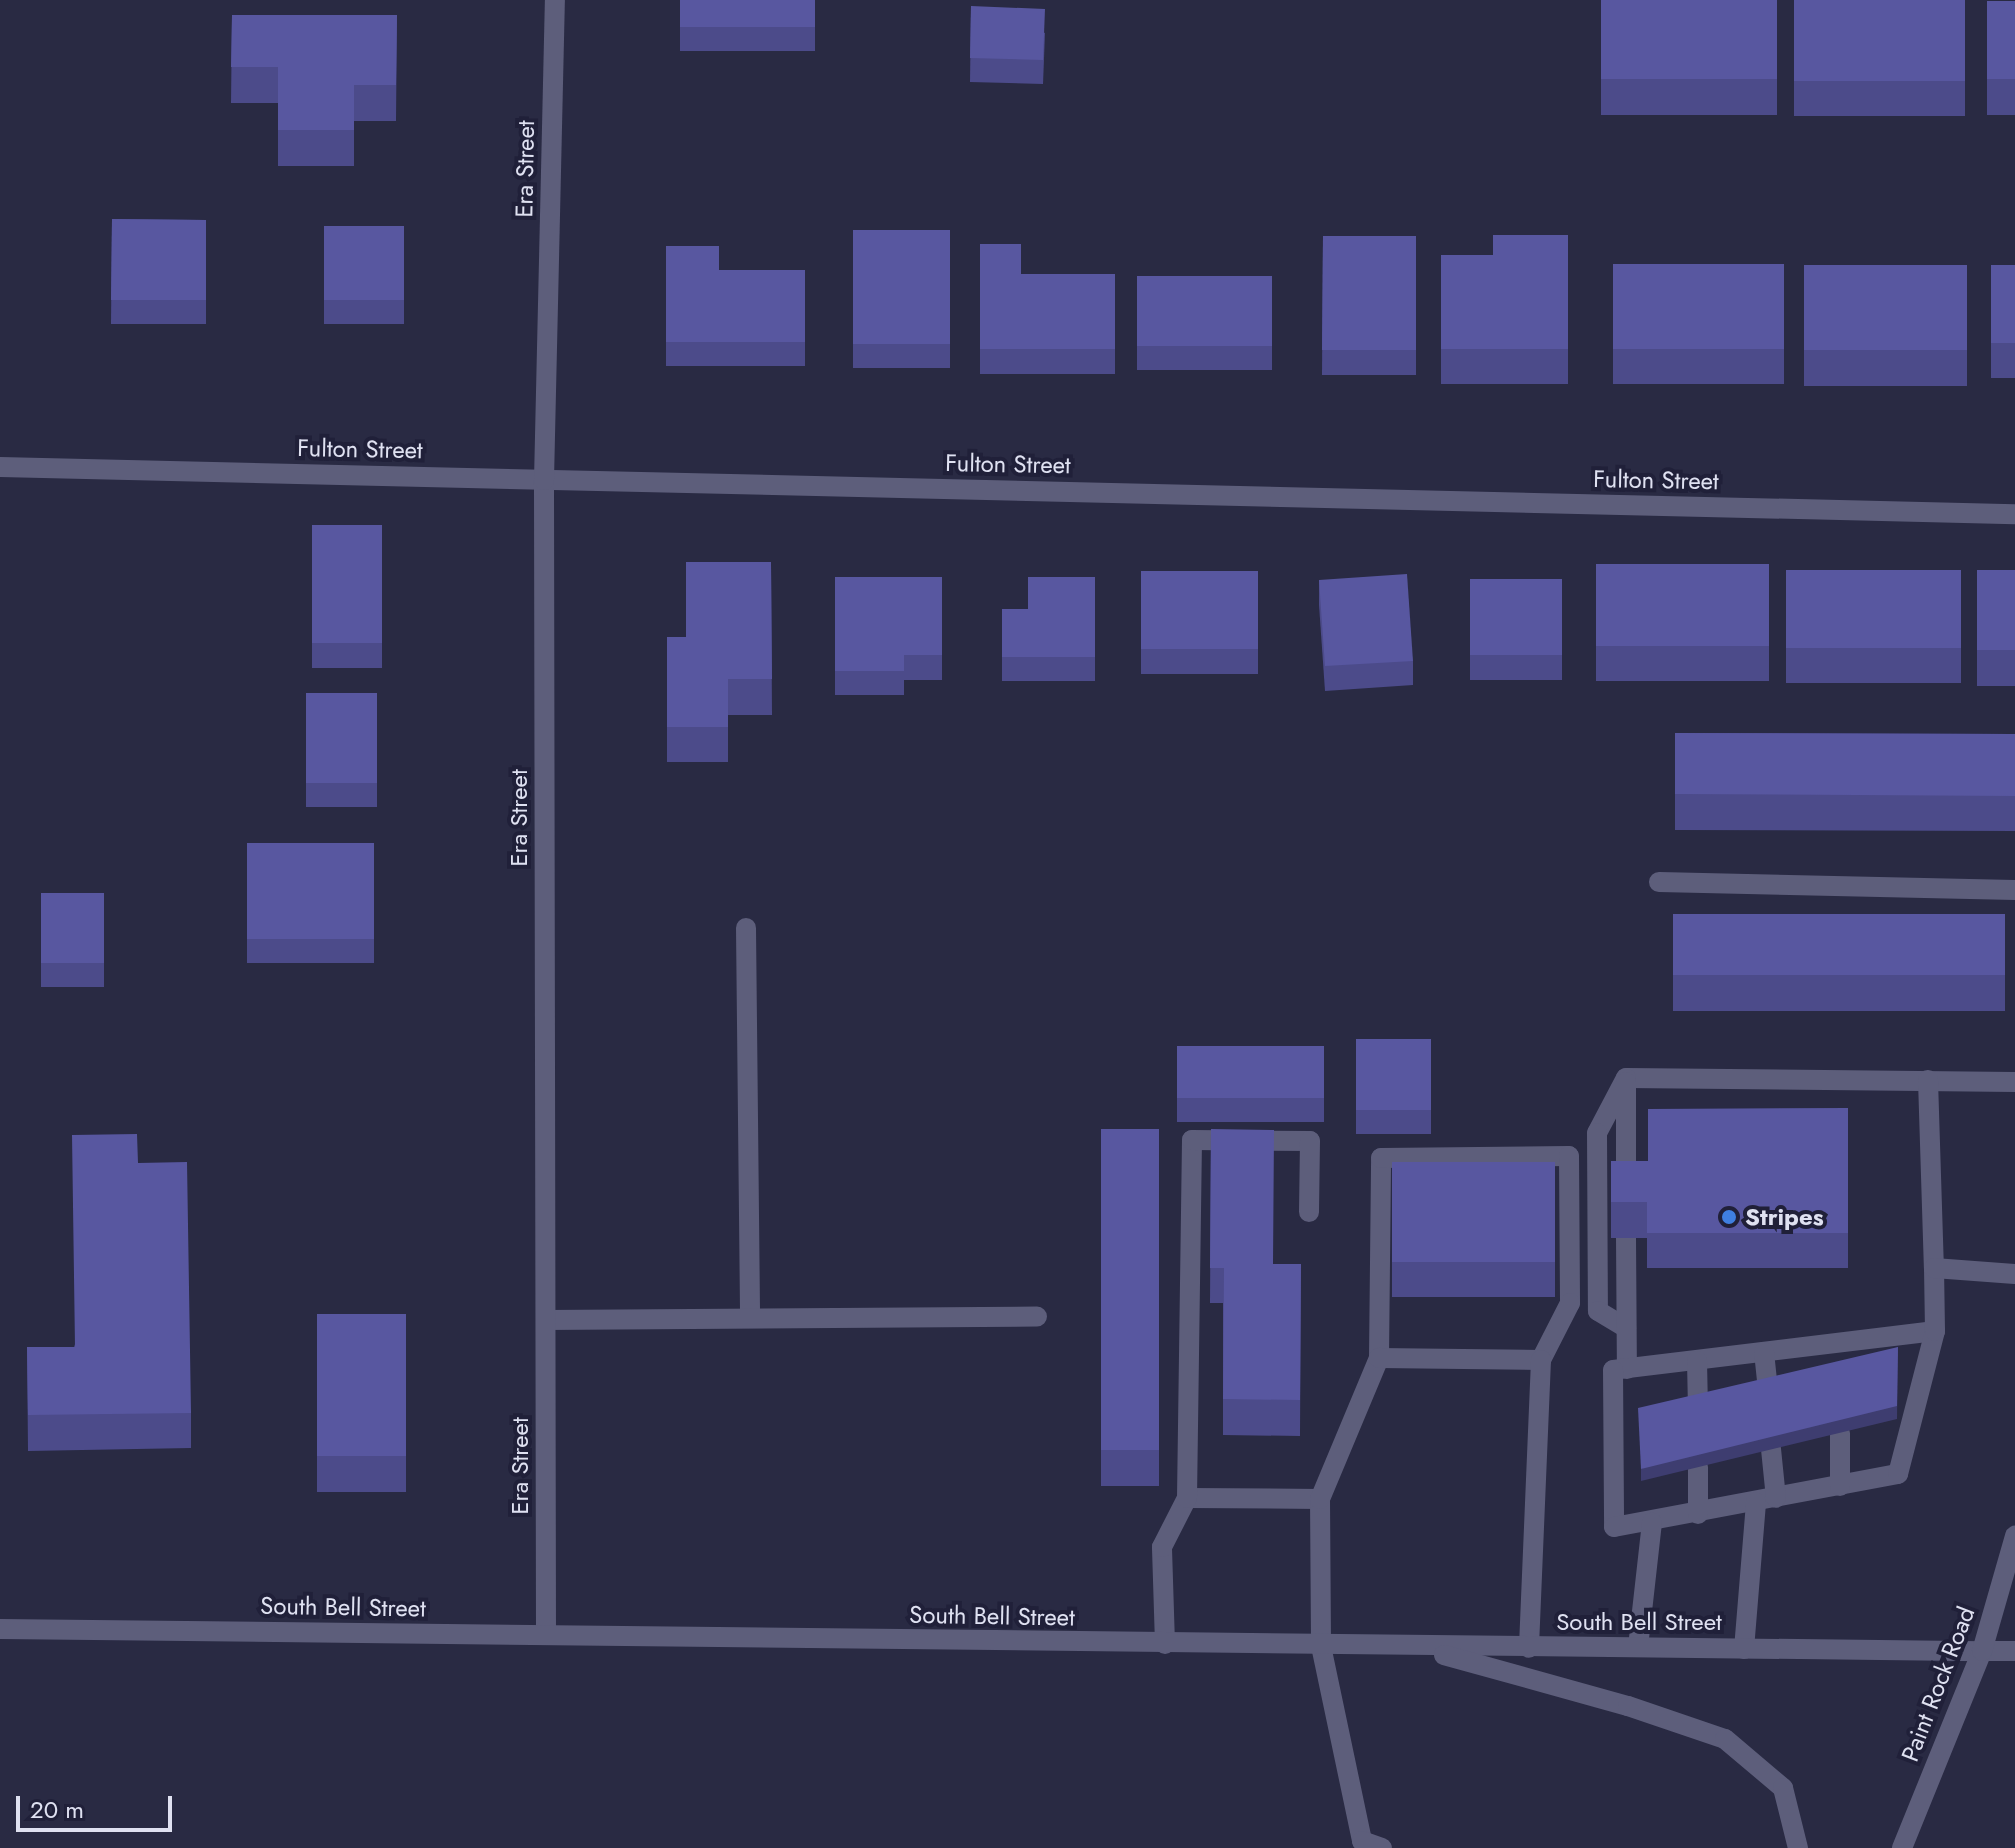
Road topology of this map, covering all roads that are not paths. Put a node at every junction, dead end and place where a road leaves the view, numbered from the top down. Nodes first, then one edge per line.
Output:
1 (555, 0) edge
2 (0, 467) edge
3 (544, 480) junction
4 (2015, 514) edge
5 (1659, 882) dead end
6 (2015, 890) edge
7 (746, 928) dead end
8 (1626, 1078) junction
9 (1928, 1080) junction
10 (2015, 1082) edge
11 (1626, 1197) edge
12 (1309, 1212) dead end
13 (1626, 1238) edge
14 (1934, 1268) junction
15 (2015, 1274) edge
16 (750, 1317) junction
17 (1037, 1317) dead end
18 (546, 1320) junction
19 (1626, 1328) junction
20 (1935, 1331) junction
21 (1764, 1352) junction
22 (1379, 1358) junction
23 (1541, 1360) junction
24 (1697, 1361) junction
25 (1627, 1369) junction
26 (1768, 1391) edge
27 (1698, 1407) edge
28 (1840, 1433) edge
29 (1771, 1449) edge
30 (1698, 1467) edge
31 (1840, 1486) junction
32 (1187, 1498) junction
33 (1320, 1499) junction
34 (1766, 1500) junction
35 (1698, 1514) junction
36 (1652, 1523) junction
37 (2015, 1536) edge
38 (0, 1629) edge
39 (546, 1635) junction
40 (1165, 1644) junction
41 (1321, 1646) junction
42 (1638, 1647) junction
43 (1417, 1648) junction
44 (1529, 1648) junction
45 (1744, 1649) junction
46 (1982, 1651) junction
47 (2015, 1651) edge
48 (1369, 1846) edge
49 (1798, 1848) edge
50 (1902, 1848) edge

1 - 3 street, Era Street
2 - 3 street, Fulton Street
3 - 4 street, Fulton Street
3 - 18 street, Era Street
5 - 6 street
7 - 16 street
8 - 9 street
8 - 11 street
8 - 19 street
9 - 10 street
9 - 14 street
12 - 32 street
13 - 19 street
14 - 15 street
14 - 20 street
16 - 17 street
16 - 18 street
18 - 39 street, Era Street
19 - 25 street
20 - 21 street
20 - 31 street
21 - 24 street
21 - 26 street
22 - 23 street
22 - 23 street
22 - 33 street
23 - 44 street
24 - 25 street
24 - 27 street
25 - 36 street
28 - 31 street
29 - 34 street
30 - 35 street
31 - 34 street
32 - 33 street
32 - 40 street
33 - 41 street
34 - 35 street
34 - 45 street
35 - 36 street
36 - 42 street
37 - 46 street, Paint Rock Road
38 - 39 street, South Bell Street
39 - 40 street, South Bell Street
40 - 41 street, South Bell Street
41 - 43 street, South Bell Street
41 - 48 street
42 - 44 street, South Bell Street
42 - 45 street, South Bell Street
43 - 44 street, South Bell Street
43 - 49 street
45 - 46 street, South Bell Street
46 - 47 street, South Bell Street
46 - 50 street, Paint Rock Road

